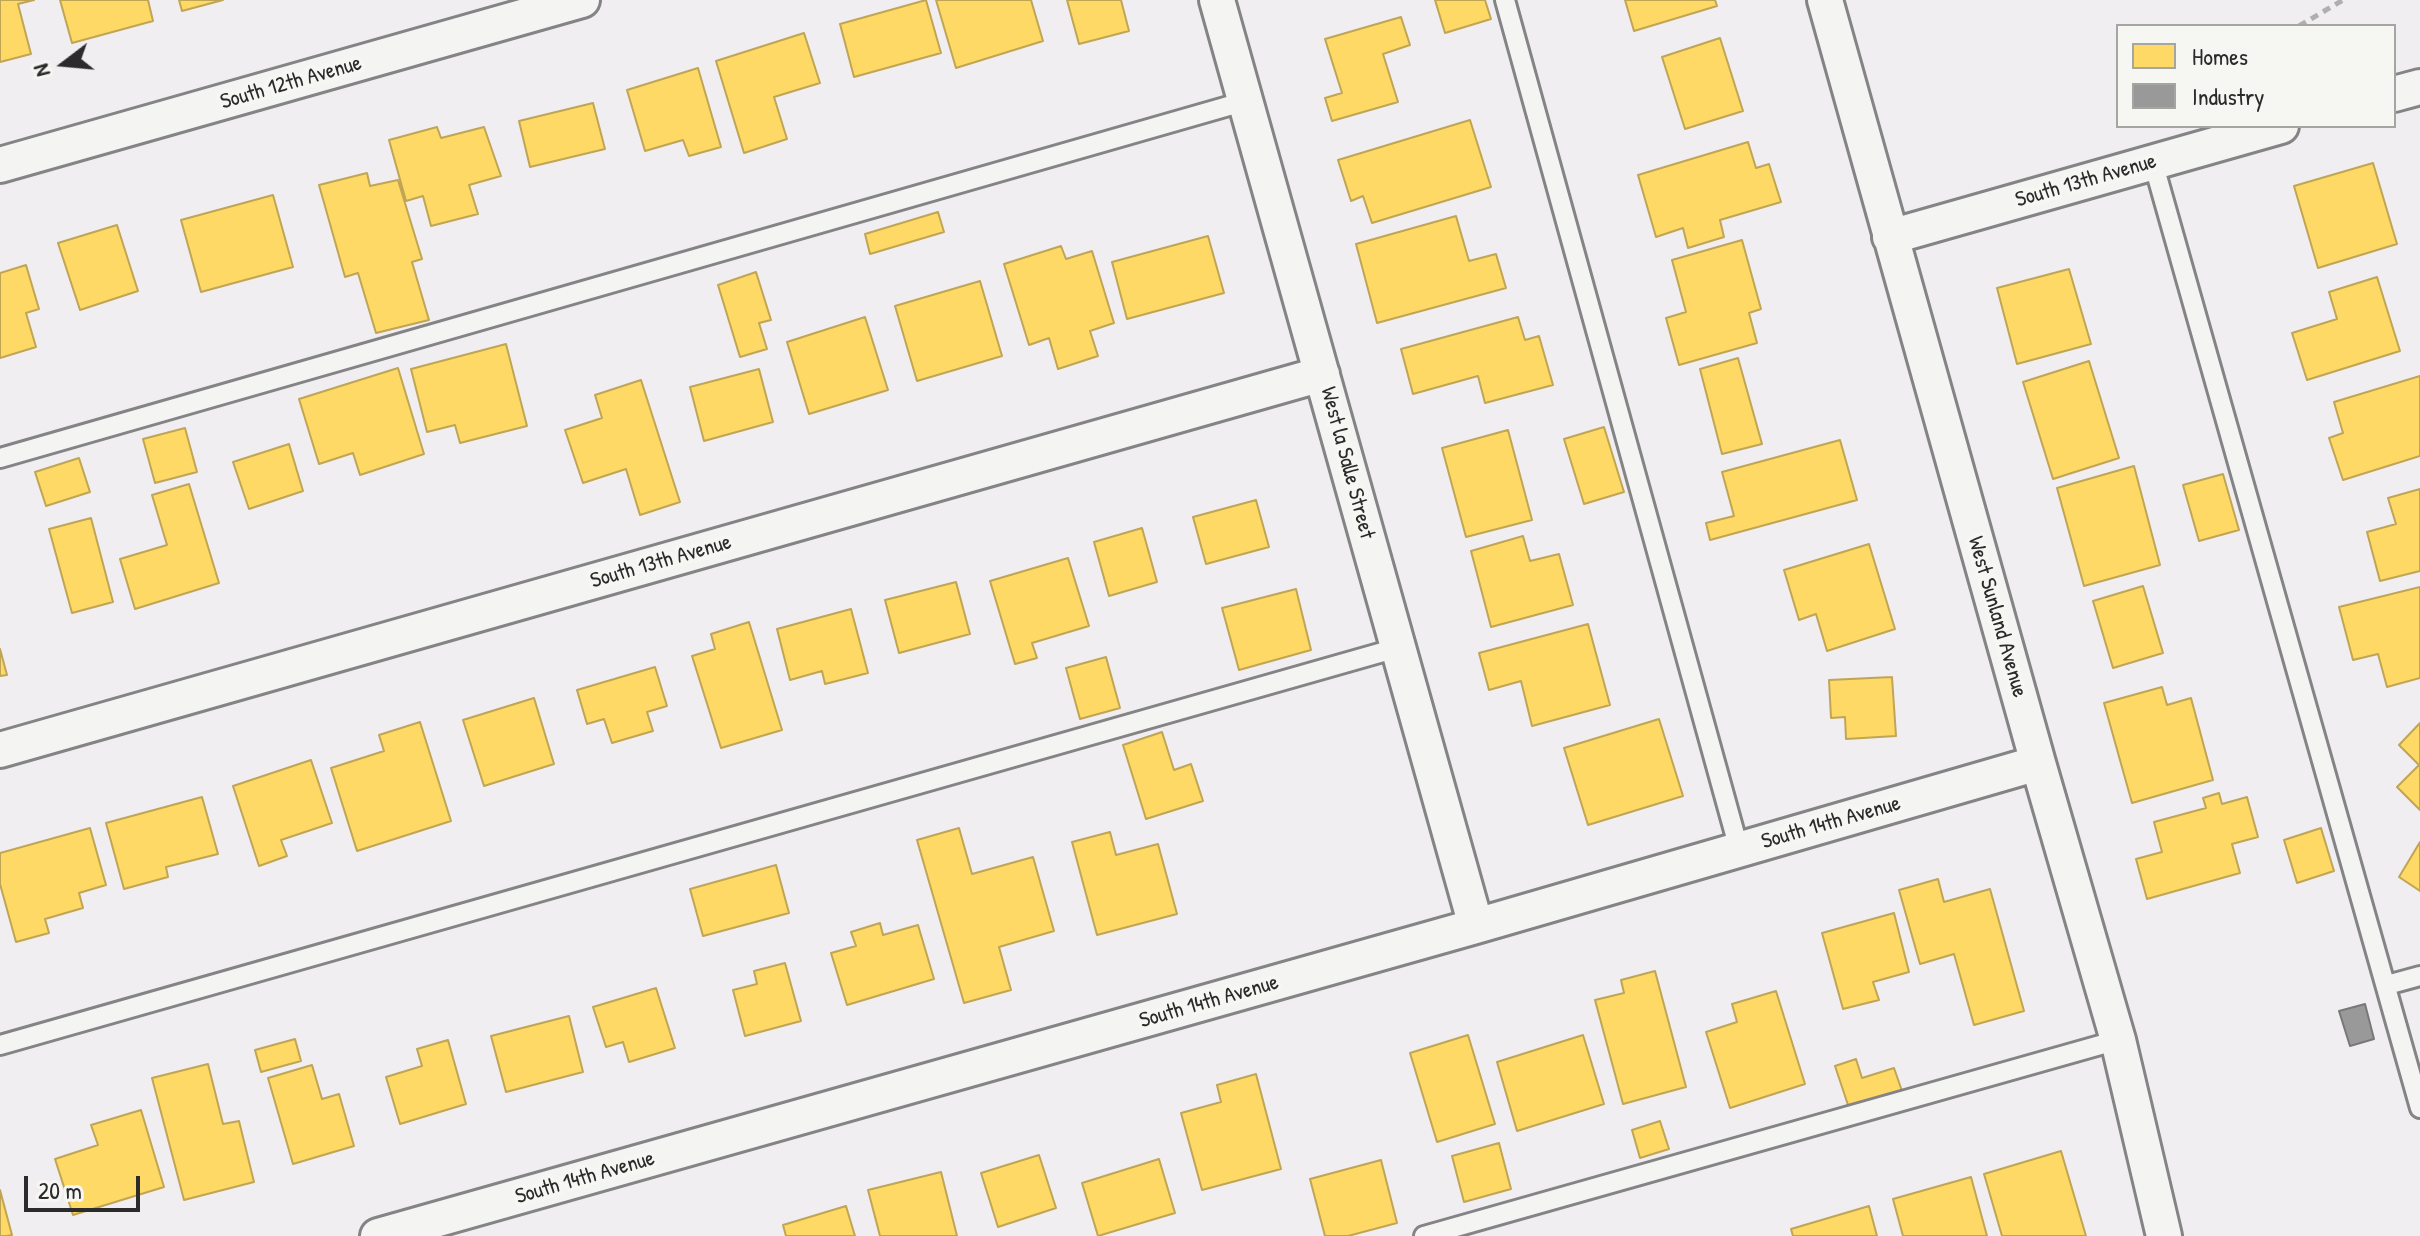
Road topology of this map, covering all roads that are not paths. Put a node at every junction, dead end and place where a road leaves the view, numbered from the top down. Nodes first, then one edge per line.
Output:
1 (582, 0) edge
2 (1217, 0) edge
3 (1505, 0) edge
4 (1825, 0) edge
5 (2420, 87) edge
6 (2396, 93) edge
7 (1246, 101) junction
8 (2274, 128) edge
9 (2153, 162) junction
10 (0, 165) edge
11 (1890, 237) junction
12 (1322, 374) junction
13 (0, 458) edge
14 (1397, 648) junction
15 (0, 750) edge
16 (2038, 763) junction
17 (1739, 849) junction
18 (1476, 926) junction
19 (2420, 976) edge
20 (2387, 985) junction
21 (2118, 1040) junction
22 (0, 1045) edge
23 (2420, 1108) edge
24 (378, 1236) edge
25 (1424, 1236) edge
26 (2164, 1236) edge

1 - 10 street, South 12th Avenue
2 - 7 street, West la Salle Street
3 - 17 lane
4 - 11 street, West Sunland Avenue
5 - 6 street
7 - 12 street, West la Salle Street
7 - 13 lane
8 - 9 street, South 13th Avenue
9 - 11 street, South 13th Avenue
9 - 20 lane
11 - 16 street, West Sunland Avenue
12 - 14 street, West la Salle Street
12 - 15 street, South 13th Avenue
14 - 18 street, West la Salle Street
14 - 22 lane
16 - 17 street, South 14th Avenue
16 - 21 street, West Sunland Avenue
17 - 18 street, South 14th Avenue
18 - 24 street, South 14th Avenue
19 - 20 lane
20 - 23 lane
21 - 25 lane
21 - 26 street, West Sunland Avenue

